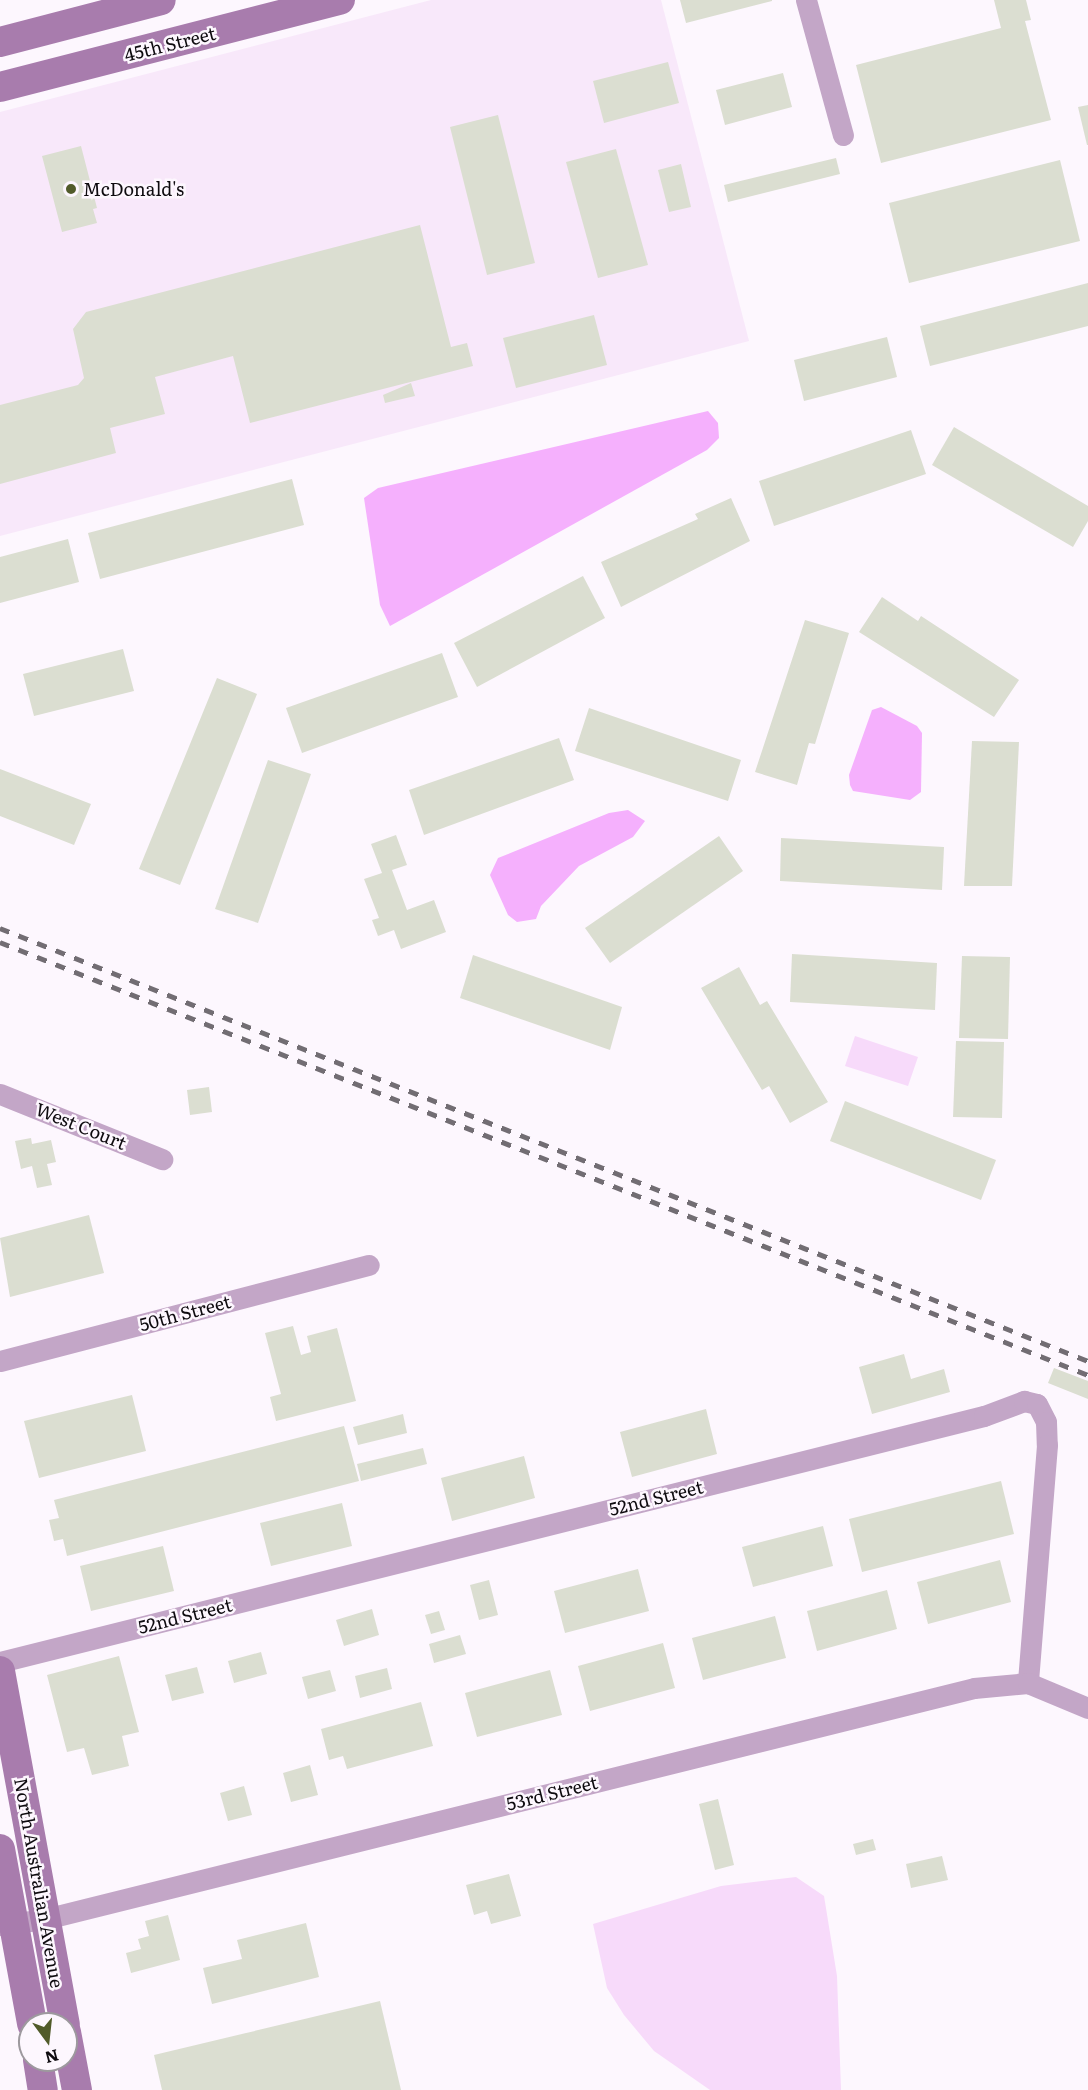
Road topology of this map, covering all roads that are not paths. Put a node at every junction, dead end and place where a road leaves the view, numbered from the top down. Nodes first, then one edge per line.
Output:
1 (161, 0) edge
2 (340, 0) edge
3 (806, 0) edge
4 (0, 42) edge
5 (0, 87) edge
6 (843, 135) dead end
7 (0, 1094) edge
8 (162, 1159) dead end
9 (369, 1265) dead end
10 (0, 1361) edge
11 (0, 1662) edge
12 (0, 1671) edge
13 (1028, 1683) junction
14 (1088, 1708) edge
15 (0, 1849) edge
16 (45, 1919) junction
17 (4, 1927) edge
18 (29, 2012) edge
19 (62, 2012) edge
20 (40, 2072) edge
21 (74, 2072) edge
22 (44, 2090) edge
23 (77, 2090) edge

1 - 4 main road
2 - 5 main road, 45th Street
3 - 6 street
7 - 8 street, West Court
9 - 10 street, 50th Street
11 - 13 street, 52nd Street
12 - 16 main road, North Australian Avenue
13 - 14 street, 53rd Street
13 - 16 street, 53rd Street
15 - 17 main road, North Australian Avenue
16 - 17 street, 53rd Street
16 - 19 main road, North Australian Avenue
17 - 18 main road, North Australian Avenue
20 - 22 main road
21 - 23 main road

